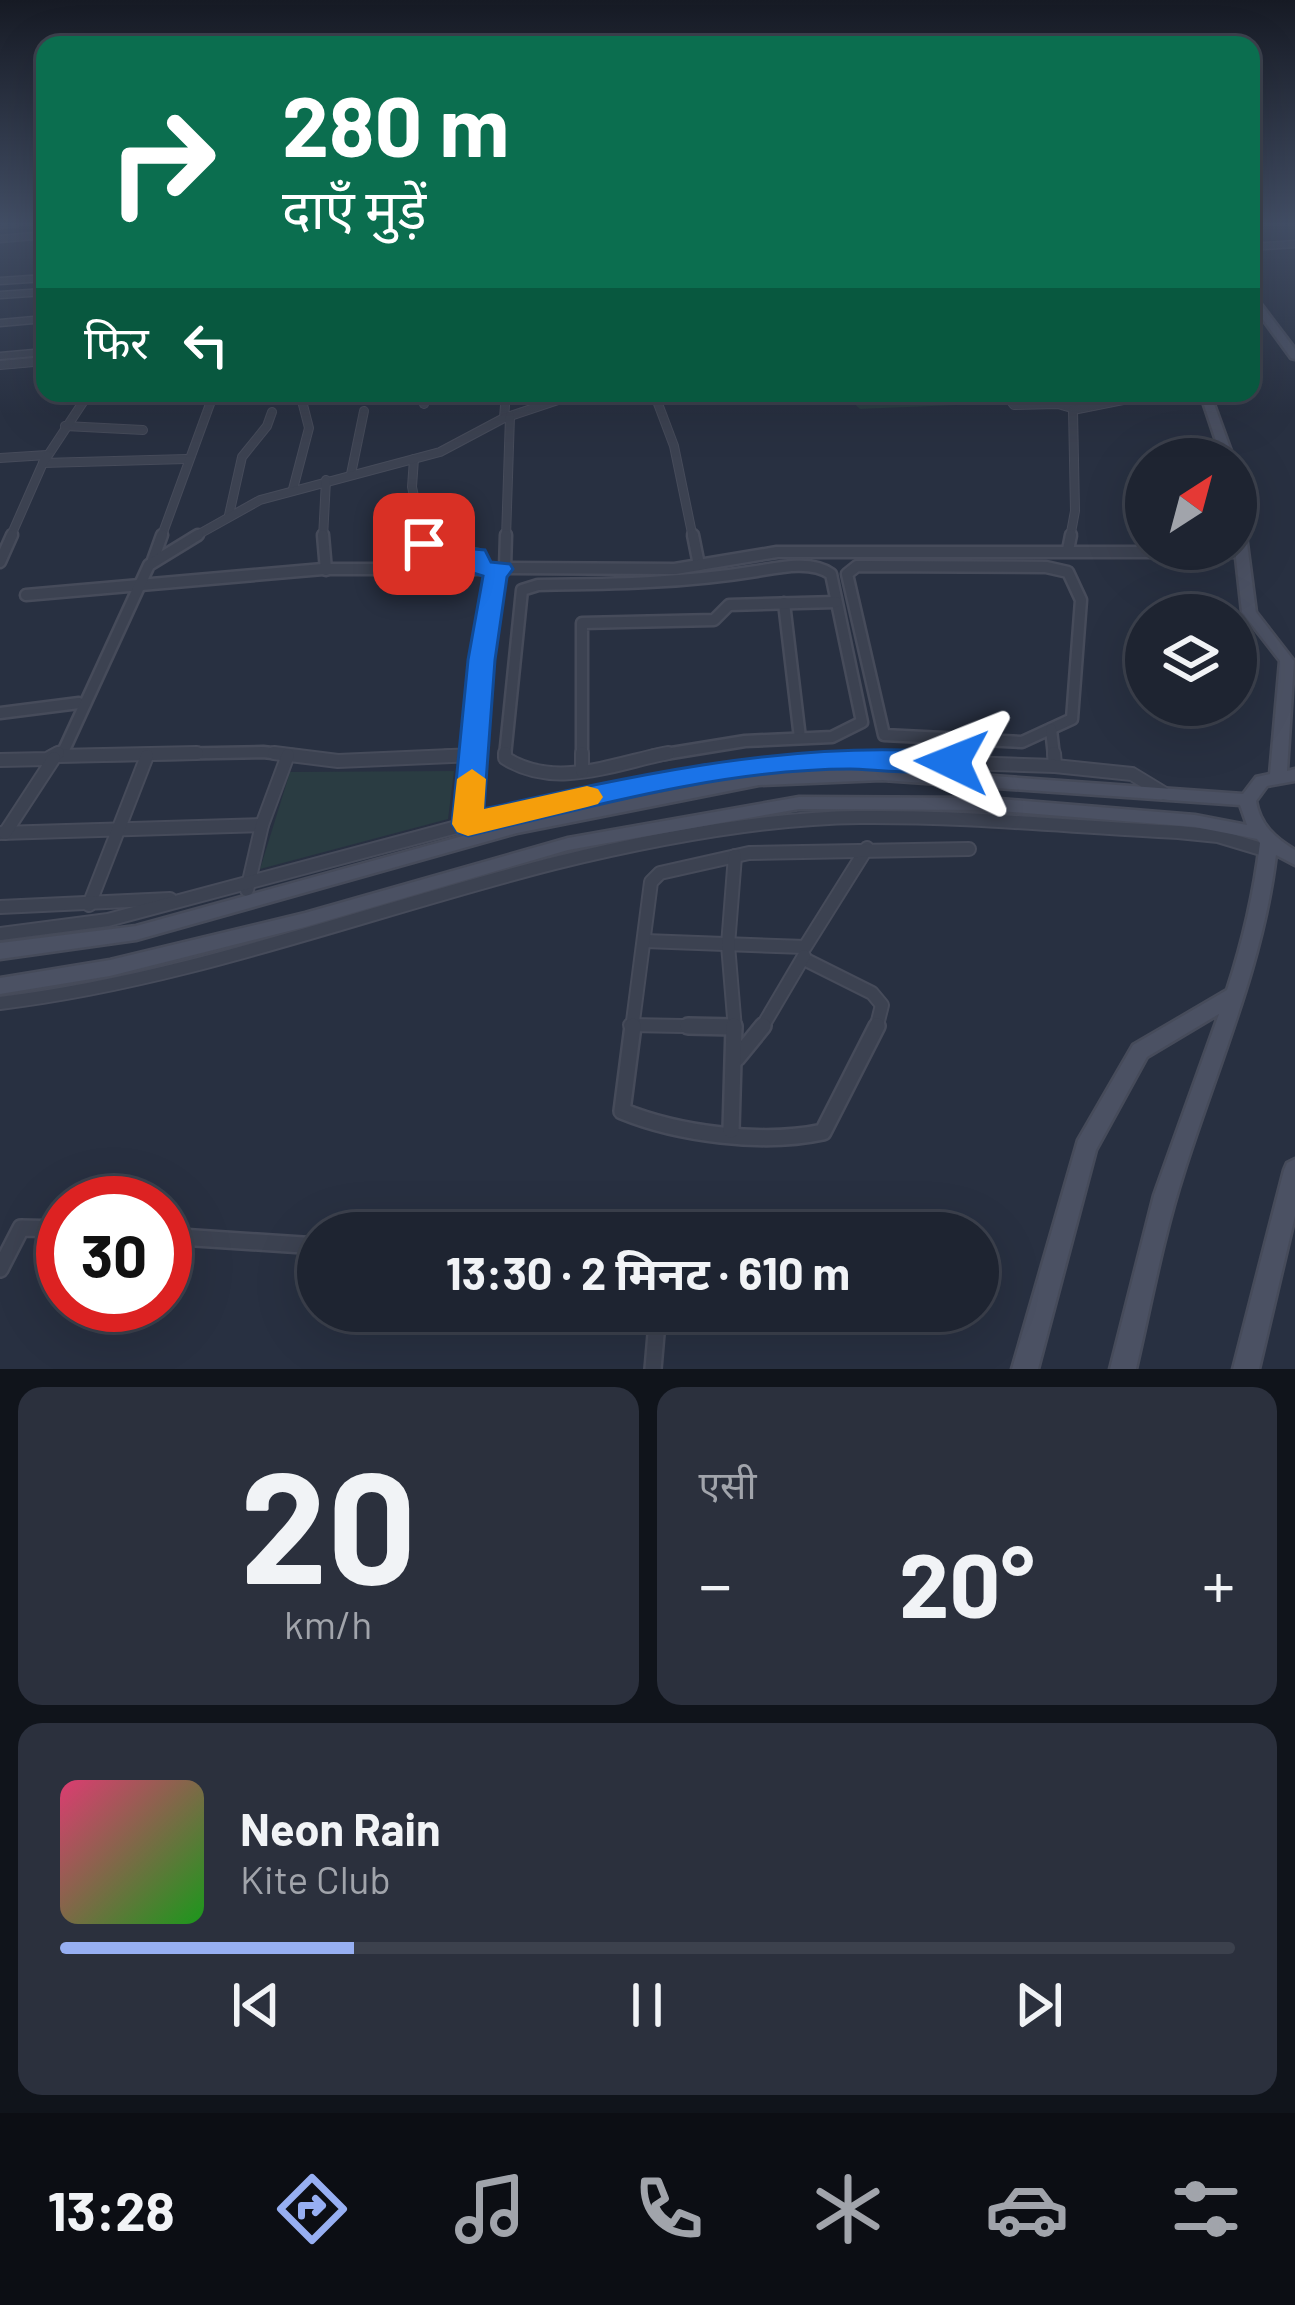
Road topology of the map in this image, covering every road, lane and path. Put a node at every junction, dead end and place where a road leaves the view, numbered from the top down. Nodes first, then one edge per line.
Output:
1 (36, 293) edge
2 (0, 295) edge
3 (1260, 309) edge
4 (36, 320) edge
5 (0, 323) edge
6 (36, 354) edge
7 (1295, 356) edge
8 (0, 360) edge
9 (36, 361) edge
10 (83, 402) edge
11 (210, 402) edge
12 (302, 402) edge
13 (506, 402) edge
14 (552, 402) edge
15 (657, 402) edge
16 (1012, 402) edge
17 (1111, 402) edge
18 (1207, 402) edge
19 (1075, 409) junction
20 (364, 411) dead end
21 (272, 412) dead end
22 (507, 417) junction
23 (65, 426) junction
24 (143, 430) dead end
25 (1220, 438) edge
26 (0, 458) edge
27 (45, 459) junction
28 (414, 459) junction
29 (186, 460) junction
30 (351, 474) junction
31 (326, 480) junction
32 (293, 489) junction
33 (229, 515) junction
34 (1068, 550) junction
35 (1125, 551) edge
36 (153, 560) junction
37 (0, 562) edge
38 (699, 565) junction
39 (482, 568) junction
40 (503, 569) junction
41 (326, 570) junction
42 (1243, 570) edge
43 (141, 582) junction
44 (26, 596) dead end
45 (836, 602) junction
46 (784, 603) junction
47 (79, 703) junction
48 (0, 713) edge
49 (1051, 730) junction
50 (800, 738) junction
51 (695, 747) junction
52 (474, 754) junction
53 (288, 755) junction
54 (147, 756) junction
55 (55, 757) junction
56 (0, 760) edge
57 (1055, 766) junction
58 (582, 771) junction
59 (1286, 775) edge
60 (704, 776) junction
61 (1165, 794) junction
62 (1247, 800) junction
63 (1015, 815) junction
64 (838, 818) junction
65 (262, 825) junction
66 (118, 830) junction
67 (3, 833) edge
68 (467, 833) junction
69 (1266, 843) junction
70 (846, 848) junction
71 (867, 848) junction
72 (969, 850) dead end
73 (735, 856) junction
74 (1295, 858) edge
75 (246, 895) junction
76 (89, 905) junction
77 (0, 907) edge
78 (103, 926) junction
79 (0, 934) edge
80 (645, 941) junction
81 (728, 945) junction
82 (0, 951) edge
83 (805, 953) junction
84 (84, 972) junction
85 (0, 986) edge
86 (1235, 995) junction
87 (0, 1004) edge
88 (630, 1025) junction
89 (734, 1027) junction
90 (737, 1058) junction
91 (731, 1130) junction
92 (1295, 1170) edge
93 (36, 1228) edge
94 (192, 1238) edge
95 (297, 1245) edge
96 (0, 1269) edge
97 (656, 1332) edge
98 (653, 1369) edge
99 (1025, 1369) edge
100 (1124, 1369) edge
101 (1246, 1369) edge

1 - 2 street
3 - 7 street
4 - 5 street
6 - 8 street
8 - 9 street
10 - 23 street
11 - 29 street
12 - 32 street
13 - 22 street
14 - 22 street
15 - 38 street
16 - 19 street
17 - 19 street
18 - 25 street
19 - 34 street
20 - 30 street
21 - 33 street
22 - 28 street
22 - 40 street
23 - 24 street
23 - 27 street
26 - 27 street
27 - 29 street
27 - 37 street
28 - 30 street
28 - 39 street
29 - 36 street
30 - 31 street
31 - 32 street
31 - 41 street
32 - 33 street
33 - 36 street
34 - 35 street
34 - 38 street
36 - 43 street
38 - 40 street
39 - 40 street
39 - 41 street
40 - 52 street
41 - 43 street
42 - 59 street
43 - 44 street
43 - 47 street
45 - 46 street
45 - 50 street
45 - 58 street
46 - 50 street
46 - 58 street
47 - 48 street
47 - 55 street
49 - 49 street
49 - 57 street
50 - 51 street
51 - 58 street
51 - 60 street
52 - 53 street
52 - 68 street
53 - 54 street
53 - 65 street
54 - 55 street
54 - 66 street
55 - 56 street
55 - 67 street
57 - 60 street
57 - 61 street
59 - 62 street
60 - 68 street
61 - 62 street
61 - 68 street
62 - 69 street
63 - 64 street
63 - 69 street
63 - 84 street
64 - 70 street
64 - 87 street
65 - 66 street
65 - 75 street
66 - 67 street
66 - 76 street
68 - 75 street
69 - 74 street
69 - 86 street
70 - 71 street
70 - 73 street
71 - 72 street
71 - 83 street
73 - 80 street
73 - 81 street
75 - 78 street
75 - 78 street
76 - 77 street
76 - 78 street
78 - 79 street
78 - 82 street
78 - 84 street
80 - 81 street
80 - 88 street
81 - 83 street
81 - 89 street
83 - 90 street
83 - 91 street
84 - 85 street
86 - 99 street
86 - 100 street
88 - 89 street
88 - 91 street
89 - 90 street
90 - 91 street
92 - 101 street
93 - 96 street
94 - 95 street
97 - 98 street

